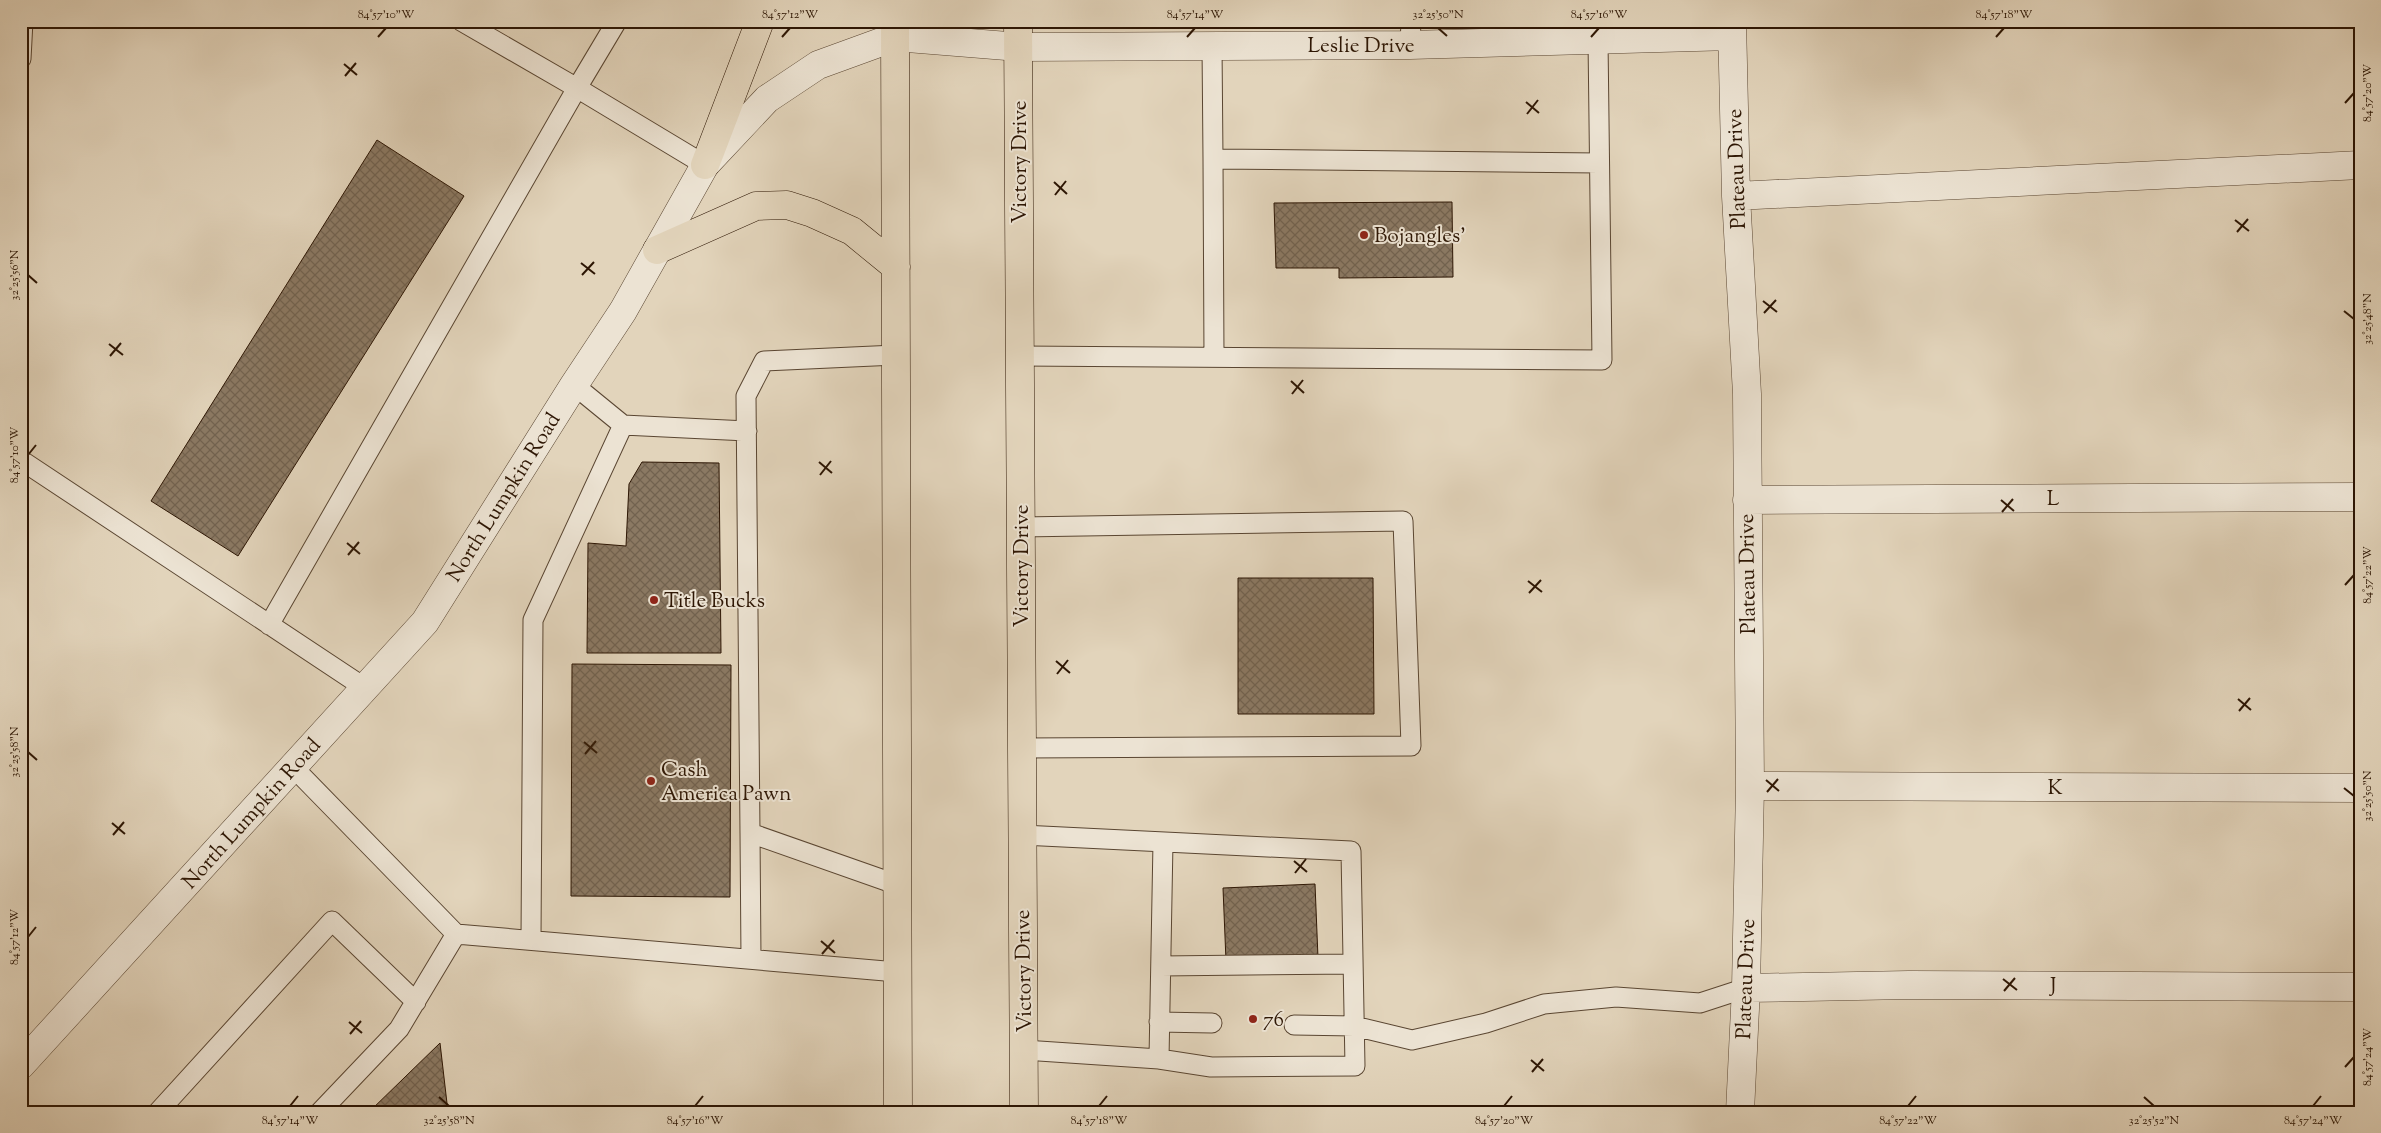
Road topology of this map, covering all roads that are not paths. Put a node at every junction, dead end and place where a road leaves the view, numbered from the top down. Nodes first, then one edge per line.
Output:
1 (23, 21) edge
2 (461, 21) edge
3 (617, 21) edge
4 (760, 21) edge
5 (895, 29) edge
6 (1732, 29) edge
7 (1410, 33) edge
8 (1018, 34) edge
9 (1598, 40) junction
10 (1212, 45) junction
11 (21, 59) edge
12 (577, 88) junction
13 (1213, 159) junction
14 (1599, 163) junction
15 (705, 165) junction
16 (2360, 165) edge
17 (1736, 196) junction
18 (657, 250) junction
19 (896, 267) junction
20 (896, 355) junction
21 (1020, 356) junction
22 (1214, 357) junction
23 (574, 385) junction
24 (623, 425) junction
25 (747, 430) junction
26 (21, 460) edge
27 (2360, 497) edge
28 (1746, 500) junction
29 (1021, 527) junction
30 (269, 625) junction
31 (365, 688) junction
32 (1022, 748) junction
33 (293, 767) junction
34 (1750, 786) junction
35 (2360, 788) edge
36 (750, 833) junction
37 (1022, 835) junction
38 (1162, 842) junction
39 (898, 885) junction
40 (456, 934) junction
41 (530, 940) junction
42 (750, 959) junction
43 (1353, 964) junction
44 (1161, 966) junction
45 (897, 972) junction
46 (2360, 987) edge
47 (1746, 988) junction
48 (416, 1002) junction
49 (1159, 1022) junction
50 (1212, 1023) dead end
51 (1294, 1025) dead end
52 (1354, 1026) junction
53 (1024, 1050) junction
54 (1159, 1059) junction
55 (21, 1066) edge
56 (158, 1112) edge
57 (320, 1112) edge
58 (898, 1112) edge
59 (1024, 1112) edge
60 (1740, 1112) edge

1 - 11 lane
2 - 12 lane
3 - 12 lane
4 - 15 highway
5 - 8 street, North Lumpkin Road
5 - 15 street, North Lumpkin Road
5 - 19 highway
6 - 9 street, Leslie Drive
6 - 17 street, Plateau Drive
7 - 9 street, Leslie Drive
7 - 10 street, Leslie Drive
8 - 10 street, Leslie Drive
8 - 21 highway, Victory Drive
9 - 14 lane
10 - 13 lane
12 - 15 lane
12 - 30 lane
13 - 14 lane
13 - 22 lane
14 - 22 lane
15 - 18 street, North Lumpkin Road
16 - 17 street
17 - 28 street, Plateau Drive
18 - 19 highway
18 - 23 street, North Lumpkin Road
19 - 20 highway
20 - 25 lane
20 - 39 highway
21 - 22 lane
21 - 29 highway, Victory Drive
23 - 24 lane
23 - 31 street, North Lumpkin Road
24 - 25 lane
24 - 41 lane
25 - 36 lane
26 - 30 lane
27 - 28 street, L
28 - 34 street, Plateau Drive
29 - 32 highway, Victory Drive
29 - 32 lane
30 - 31 lane
31 - 33 street, North Lumpkin Road
32 - 37 highway, Victory Drive
33 - 40 lane
33 - 55 street, North Lumpkin Road
34 - 35 street, K
34 - 47 street, Plateau Drive
36 - 39 lane
36 - 42 lane
37 - 38 lane
37 - 53 highway, Victory Drive
38 - 43 lane
38 - 44 lane
39 - 45 highway
40 - 41 lane
40 - 48 lane
41 - 42 lane
42 - 45 lane
43 - 44 lane
43 - 52 lane
44 - 49 lane
45 - 58 highway
46 - 47 street, J
47 - 52 lane
47 - 60 street, Plateau Drive
48 - 56 lane
48 - 57 lane
49 - 50 lane
49 - 54 lane
51 - 52 lane
52 - 54 lane
53 - 54 lane
53 - 59 highway, Victory Drive

